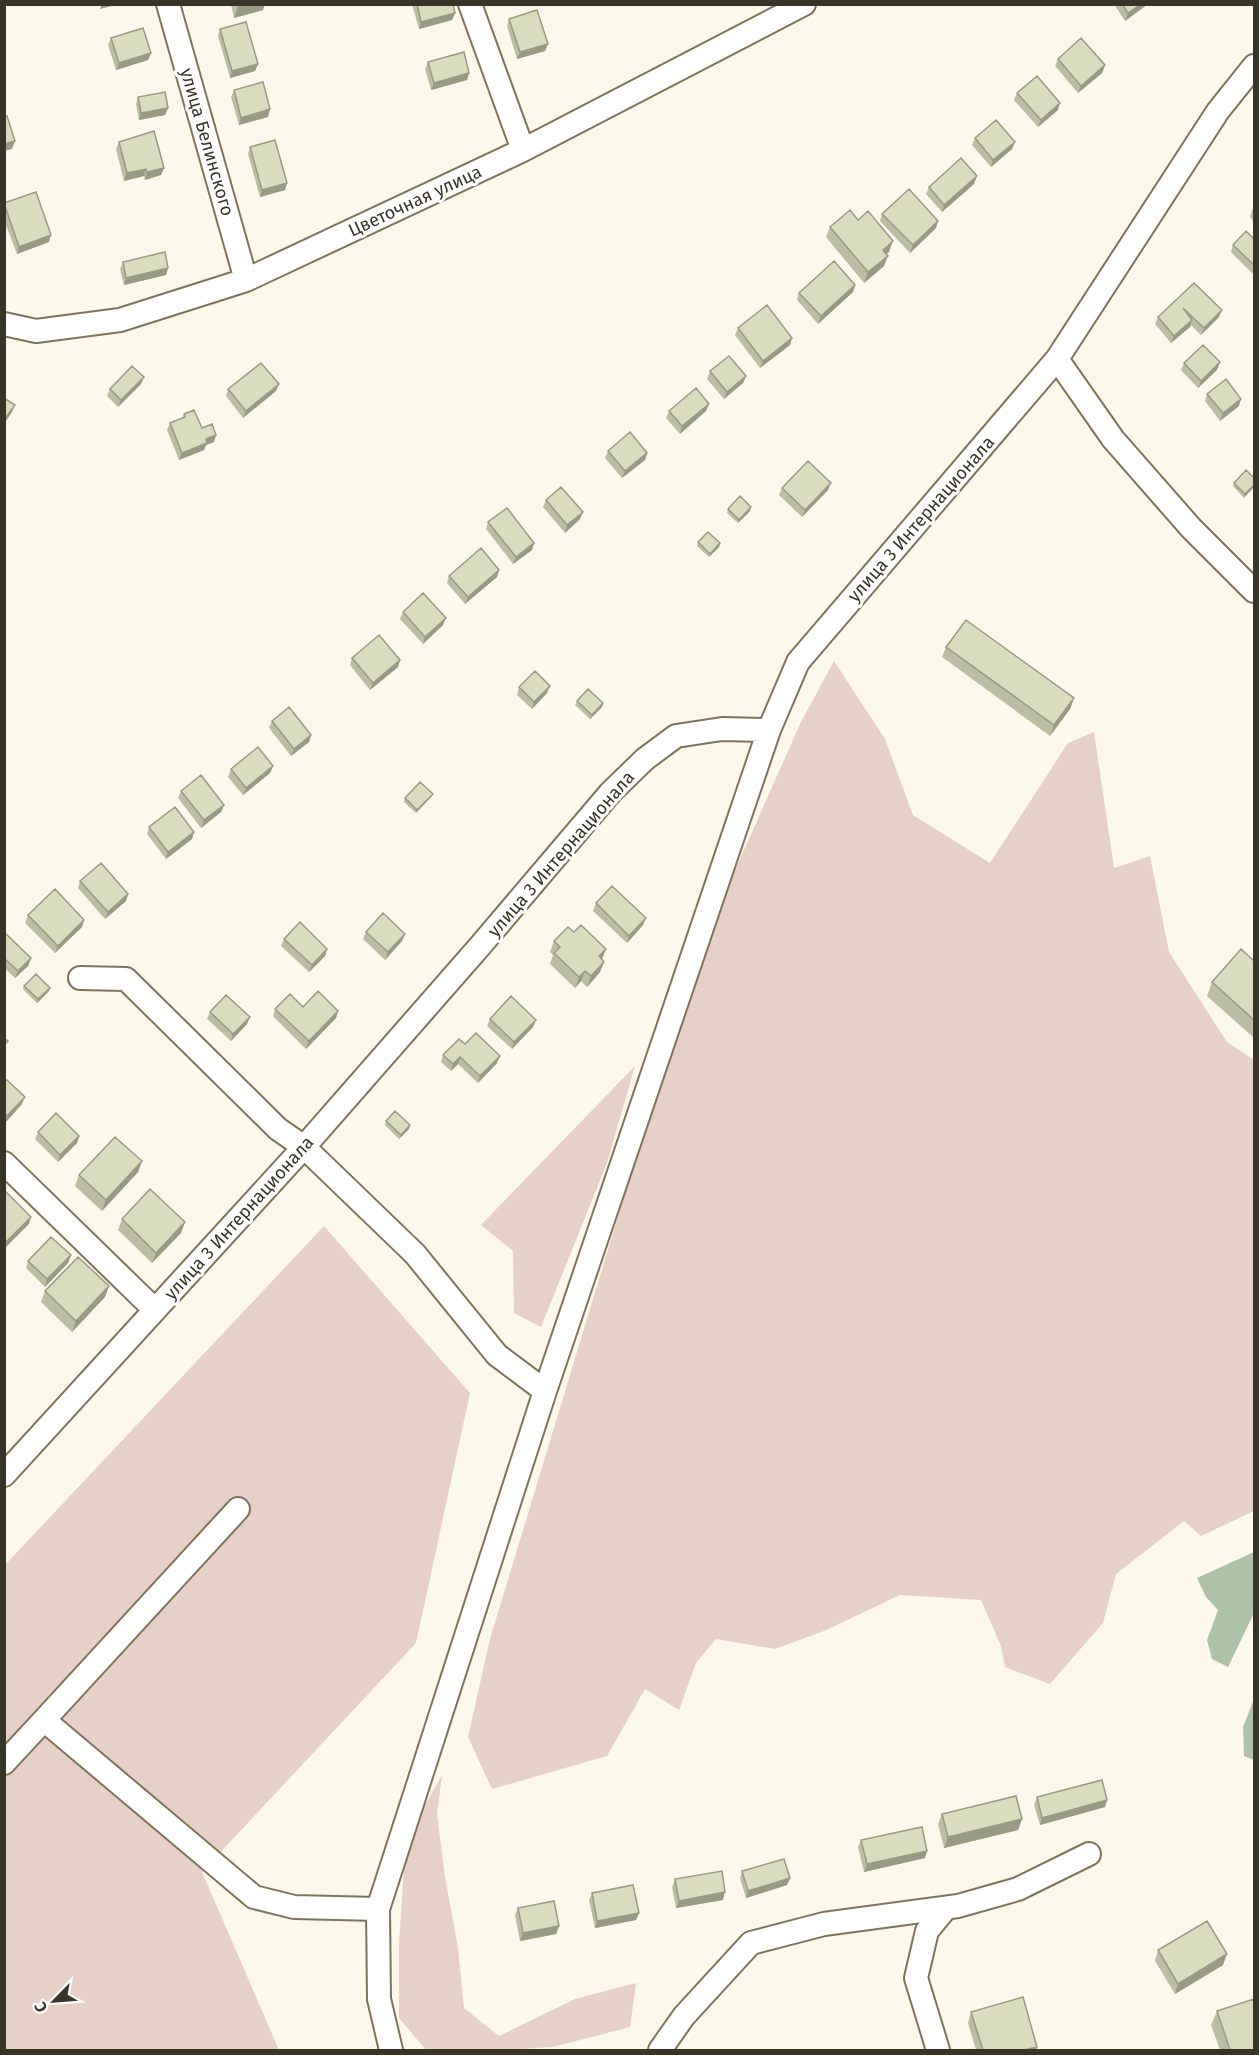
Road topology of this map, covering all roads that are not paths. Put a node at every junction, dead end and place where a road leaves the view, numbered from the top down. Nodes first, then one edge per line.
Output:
1 (168, 4) edge
2 (470, 4) edge
3 (804, 4) edge
4 (1254, 66) edge
5 (524, 150) junction
6 (246, 280) junction
7 (4, 324) edge
8 (1057, 359) junction
9 (1254, 591) edge
10 (769, 730) junction
11 (80, 978) dead end
12 (304, 1147) junction
13 (4, 1163) edge
14 (155, 1310) junction
15 (545, 1391) junction
16 (4, 1475) edge
17 (238, 1509) dead end
18 (44, 1720) junction
19 (4, 1763) edge
20 (1089, 1854) dead end
21 (946, 1908) junction
22 (378, 1909) junction
23 (391, 2050) edge
24 (660, 2050) edge
25 (938, 2050) edge

1 - 6 street, улица Белинского
2 - 5 street
3 - 5 street, Цветочная улица
4 - 8 street, улица 3 Интернационала
5 - 6 street, Цветочная улица
6 - 7 street, Цветочная улица
8 - 9 street
8 - 10 street, улица 3 Интернационала
10 - 12 street, улица 3 Интернационала
10 - 15 street
11 - 12 street
12 - 14 street, улица 3 Интернационала
12 - 15 street
13 - 14 street
14 - 16 street, улица 3 Интернационала
15 - 22 street
17 - 18 street
18 - 19 street
18 - 22 street
20 - 21 street
21 - 24 street
21 - 25 street
22 - 23 street

